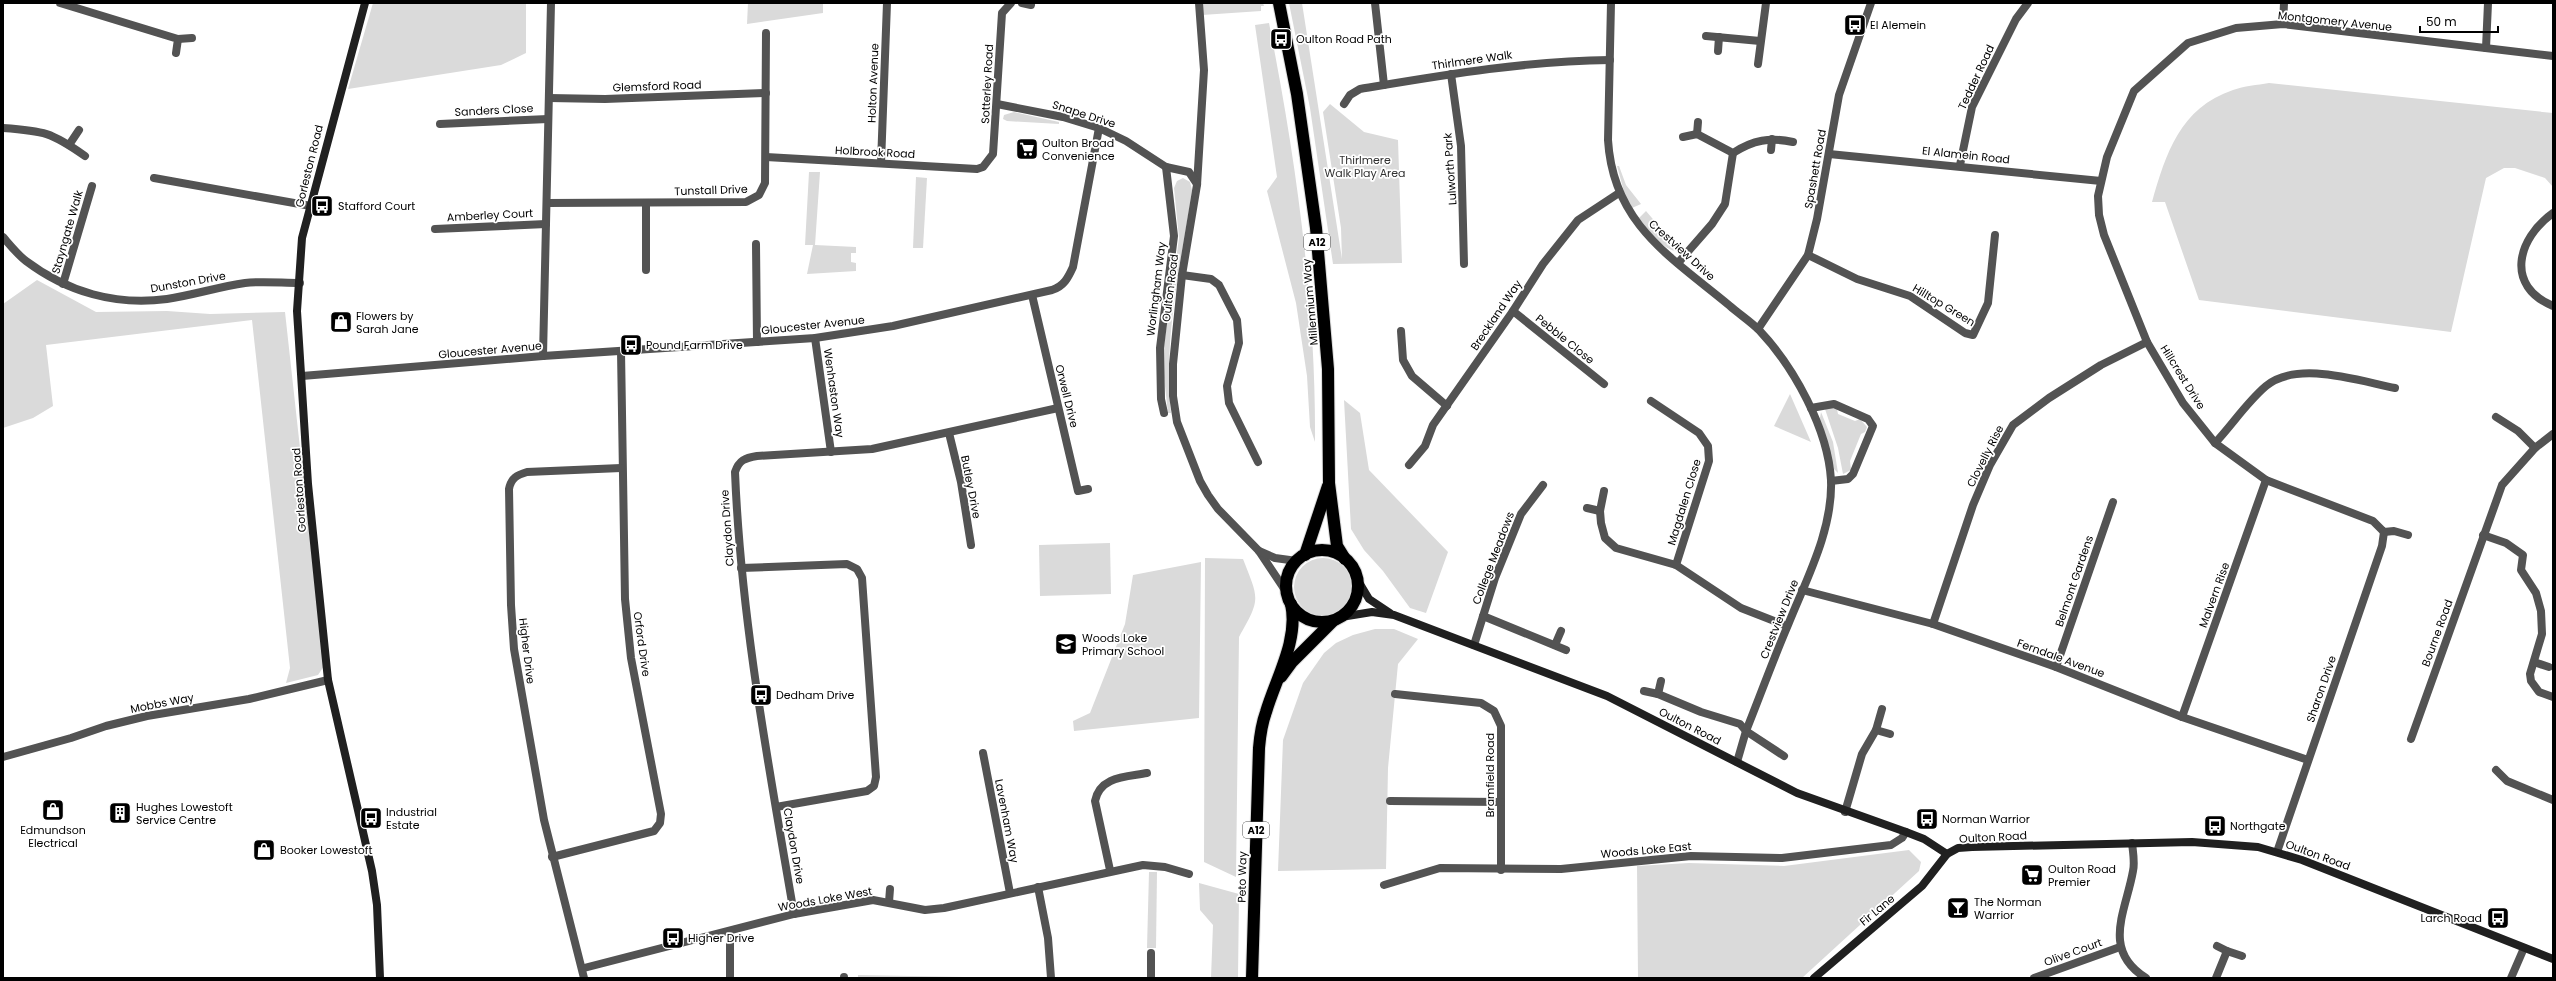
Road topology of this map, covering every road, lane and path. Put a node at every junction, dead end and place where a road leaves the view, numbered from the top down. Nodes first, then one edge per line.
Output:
1 (60, 3) edge
2 (365, 3) edge
3 (550, 3) edge
4 (887, 3) edge
5 (1011, 3) edge
6 (1198, 3) edge
7 (1279, 3) edge
8 (1375, 3) edge
9 (1611, 3) edge
10 (1766, 3) edge
11 (1871, 3) edge
12 (2028, 3) edge
13 (2284, 3) edge
14 (2488, 3) edge
15 (2283, 24) junction
16 (766, 33) dead end
17 (1706, 36) dead end
18 (1719, 37) junction
19 (192, 38) dead end
20 (178, 40) junction
21 (1760, 41) junction
22 (2486, 48) junction
23 (1718, 51) dead end
24 (176, 53) dead end
25 (2553, 56) edge
26 (1610, 60) junction
27 (1758, 64) dead end
28 (1451, 74) junction
29 (1384, 85) junction
30 (766, 93) junction
31 (549, 98) junction
32 (996, 104) junction
33 (1344, 104) dead end
34 (548, 118) junction
35 (1698, 122) dead end
36 (440, 124) dead end
37 (3, 128) edge
38 (1099, 128) junction
39 (79, 130) dead end
40 (1697, 134) junction
41 (1683, 137) dead end
42 (1772, 139) junction
43 (1793, 142) dead end
44 (69, 145) junction
45 (1771, 150) dead end
46 (1733, 153) junction
47 (1829, 154) junction
48 (85, 156) dead end
49 (766, 157) junction
50 (881, 163) junction
51 (1960, 166) junction
52 (983, 167) joint
53 (1166, 167) junction
54 (154, 178) dead end
55 (2101, 181) junction
56 (1197, 185) junction
57 (92, 186) dead end
58 (1619, 193) junction
59 (547, 203) junction
60 (646, 203) junction
61 (311, 206) junction
62 (2550, 216) edge
63 (546, 224) junction
64 (435, 229) dead end
65 (1995, 236) dead end
66 (3, 237) edge
67 (756, 244) dead end
68 (1808, 255) junction
69 (1678, 263) junction
70 (1464, 264) dead end
71 (646, 270) dead end
72 (1182, 275) junction
73 (63, 284) junction
74 (300, 284) junction
75 (1032, 295) junction
76 (2553, 306) edge
77 (1513, 311) junction
78 (1758, 329) junction
79 (1400, 331) dead end
80 (815, 338) junction
81 (757, 342) junction
82 (2147, 342) junction
83 (621, 351) junction
84 (543, 356) junction
85 (302, 376) junction
86 (1604, 384) dead end
87 (2395, 388) dead end
88 (1651, 402) dead end
89 (1446, 406) junction
90 (1058, 408) junction
91 (1812, 408) junction
92 (1164, 413) dead end
93 (2496, 417) dead end
94 (949, 433) junction
95 (2553, 434) edge
96 (2215, 443) junction
97 (2535, 448) junction
98 (831, 452) junction
99 (1258, 462) dead end
100 (1409, 465) dead end
101 (621, 468) junction
102 (2266, 480) junction
103 (1831, 481) junction
104 (1329, 483) junction
105 (1543, 485) dead end
106 (1088, 489) dead end
107 (1604, 491) dead end
108 (2113, 502) dead end
109 (1587, 508) dead end
110 (1600, 511) junction
111 (2384, 532) junction
112 (2408, 535) dead end
113 (2483, 535) junction
114 (971, 545) dead end
115 (1258, 551) junction
116 (1301, 558) junction
117 (1346, 559) junction
118 (1676, 565) junction
119 (740, 568) junction
120 (1357, 579) junction
121 (1802, 590) junction
122 (1289, 599) junction
123 (1394, 615) junction
124 (1483, 616) junction
125 (1337, 619) junction
126 (1933, 624) junction
127 (1787, 626) junction
128 (1561, 631) dead end
129 (1474, 645) junction
130 (1556, 646) junction
131 (1566, 650) dead end
132 (2534, 662) junction
133 (2056, 667) junction
134 (2549, 667) dead end
135 (328, 680) junction
136 (1661, 681) dead end
137 (1276, 684) junction
138 (1644, 691) dead end
139 (1395, 694) dead end
140 (1658, 694) junction
141 (2553, 698) edge
142 (1882, 709) dead end
143 (2182, 717) junction
144 (1876, 730) junction
145 (1746, 731) junction
146 (1890, 734) dead end
147 (2411, 738) dead end
148 (983, 754) dead end
149 (1784, 756) dead end
150 (3, 757) edge
151 (2308, 760) junction
152 (1737, 762) junction
153 (2496, 770) dead end
154 (1148, 773) dead end
155 (2553, 800) edge
156 (1390, 801) dead end
157 (1501, 802) junction
158 (776, 807) junction
159 (1845, 812) junction
160 (1906, 832) junction
161 (2132, 843) junction
162 (2277, 852) junction
163 (1947, 854) junction
164 (552, 857) junction
165 (1110, 870) junction
166 (1501, 870) junction
167 (1189, 874) dead end
168 (1384, 885) dead end
169 (1038, 887) junction
170 (890, 889) dead end
171 (1010, 893) junction
172 (889, 902) junction
173 (794, 914) junction
174 (730, 931) junction
175 (2217, 946) dead end
176 (2120, 947) junction
177 (2524, 948) junction
178 (2227, 951) junction
179 (1152, 953) dead end
180 (2242, 956) dead end
181 (2553, 959) edge
182 (584, 968) junction
183 (380, 978) edge
184 (584, 978) edge
185 (730, 978) edge
186 (1050, 978) edge
187 (1151, 978) edge
188 (1252, 978) edge
189 (1814, 978) edge
190 (2034, 978) edge
191 (2146, 978) edge
192 (2216, 978) edge
193 (2511, 978) edge

1 - 20 street
2 - 61 main road, Gorleston Road
3 - 31 street
4 - 50 street, Holton Avenue
5 - 32 street, Sotterley Road
6 - 56 street, Oulton Road
7 - 104 highway, Millennium Way / A12
8 - 29 street
9 - 26 street, Crestview Drive
10 - 21 street
11 - 47 street, Spashett Road
12 - 51 street, Tedder Road
13 - 15 street
14 - 22 street
15 - 22 street, Montgomery Avenue
15 - 55 street, Montgomery Avenue
16 - 30 street, Tunstall Drive
17 - 18 street
18 - 21 street
18 - 23 street
19 - 20 street
20 - 24 street
21 - 27 street
22 - 25 street, Montgomery Avenue
26 - 28 street, Thirlmere Walk
26 - 58 street, Crestview Drive
28 - 29 street, Thirlmere Walk
28 - 70 street, Lulworth Park
29 - 33 street, Thirlmere Walk
30 - 31 street, Glemsford Road
30 - 49 street, Tunstall Drive
31 - 34 street
32 - 38 street, Snape Drive
32 - 52 street, Sotterley Road
34 - 36 street, Sanders Close
34 - 59 street
35 - 40 street
37 - 44 street
38 - 53 street, Snape Drive
38 - 75 street, Gloucester Avenue
39 - 44 street
40 - 41 street
40 - 46 street
42 - 43 street
42 - 45 street
42 - 46 street
44 - 48 street
46 - 69 street
47 - 51 street, El Alamein Road
47 - 68 street, Spashett Road
49 - 50 street, Holbrook Road
49 - 60 street, Tunstall Drive
50 - 52 street, Holbrook Road
51 - 55 street, El Alamein Road
53 - 56 street, Snape Drive
53 - 92 street, Worlingham Way
54 - 61 street
55 - 82 street, Hillcrest Drive
56 - 72 street, Oulton Road
57 - 73 street, Stayngate Walk
58 - 69 street, Crestview Drive
58 - 77 street, Breckland Way
59 - 60 street, Tunstall Drive
59 - 63 street
60 - 71 street
61 - 74 main road, Gorleston Road
62 - 76 street
63 - 64 street, Amberley Court
63 - 84 street
65 - 68 street, Hilltop Green
66 - 73 street, Dunston Drive
67 - 81 street
68 - 78 street, Spashett Road
69 - 78 street, Crestview Drive
72 - 99 street
72 - 115 street, Oulton Road
73 - 74 street, Dunston Drive
74 - 85 main road, Gorleston Road
75 - 80 street, Gloucester Avenue
75 - 90 street, Orwell Drive
77 - 86 street, Pebble Close
77 - 89 street, Breckland Way
78 - 91 street, Crestview Drive
79 - 89 street
80 - 81 street, Gloucester Avenue
80 - 98 street, Wenhaston Way
81 - 83 street, Gloucester Avenue
82 - 96 street, Hillcrest Drive
82 - 126 street, Clovelly Rise
83 - 84 street, Gloucester Avenue
83 - 101 street, Orford Drive
84 - 85 street, Gloucester Avenue
85 - 135 main road, Gorleston Road
87 - 96 street
88 - 118 street, Magdalen Close
89 - 100 street, Breckland Way
90 - 94 street, Claydon Drive
90 - 106 street, Orwell Drive
91 - 103 street, Crestview Drive
91 - 103 street
93 - 97 street
94 - 98 street, Claydon Drive
94 - 114 street, Butley Drive
95 - 97 street, Bourne Road
96 - 102 street, Hillcrest Drive
97 - 113 street, Bourne Road
98 - 119 street, Claydon Drive
101 - 164 street, Orford Drive
101 - 164 street, Higher Drive
102 - 111 street, Hillcrest Drive
102 - 143 street, Malvern Rise
103 - 121 street, Crestview Drive
104 - 116 highway, Millennium Way / A12
104 - 117 highway, Millennium Way / A12
105 - 124 street, College Meadows
107 - 110 street
108 - 133 street, Belmont Gardens
109 - 110 street
110 - 118 street
111 - 112 street
111 - 151 street, Sharon Drive
113 - 132 street
113 - 147 street, Bourne Road
115 - 116 street, Oulton Road
115 - 122 street, Oulton Road
116 - 117 highway
116 - 122 highway
117 - 120 highway
118 - 127 street
119 - 158 street, Claydon Drive
119 - 158 street
120 - 123 main road, Oulton Road
120 - 125 highway
121 - 126 street, Ferndale Avenue
121 - 127 street, Crestview Drive
122 - 125 highway
122 - 137 highway, Peto Way / A12
123 - 125 main road, Oulton Road
123 - 129 main road, Oulton Road
124 - 129 street, College Meadows
124 - 130 street
125 - 137 highway, Peto Way / A12
126 - 133 street, Ferndale Avenue
127 - 145 street, Crestview Drive
128 - 130 street
129 - 152 main road, Oulton Road
130 - 131 street
132 - 134 street
132 - 141 street
133 - 143 street, Ferndale Avenue
135 - 150 street, Mobbs Way
135 - 183 main road, Gorleston Road
136 - 140 street
137 - 188 highway, Peto Way / A12
138 - 140 street
139 - 157 street, Bramfield Road
140 - 145 street
142 - 144 street
143 - 151 street, Ferndale Avenue
144 - 146 street
144 - 159 street
145 - 149 street
145 - 152 street, Crestview Drive
148 - 171 street, Lavenham Way
151 - 162 street, Sharon Drive
152 - 159 main road, Oulton Road
153 - 155 street
154 - 165 street
156 - 157 street
157 - 166 street, Bramfield Road
158 - 173 street, Claydon Drive
159 - 160 main road, Oulton Road
160 - 163 main road, Oulton Road
160 - 166 street, Woods Loke East
161 - 162 main road, Oulton Road
161 - 163 main road, Oulton Road
161 - 176 street
162 - 177 main road, Oulton Road
163 - 189 main road, Fir Lane
164 - 182 street, Higher Drive
165 - 167 street, Woods Loke West
165 - 169 street, Woods Loke West
166 - 168 street, Woods Loke East
169 - 171 street, Woods Loke West
169 - 186 street
170 - 172 street
171 - 172 street, Woods Loke West
172 - 173 street, Woods Loke West
173 - 174 street, Woods Loke West
174 - 182 street, Woods Loke West
174 - 185 street
175 - 178 street
176 - 190 street, Olive Court
176 - 191 street
177 - 181 main road, Oulton Road
177 - 193 street
178 - 180 street
178 - 192 street
179 - 187 street
182 - 184 street, Higher Drive

